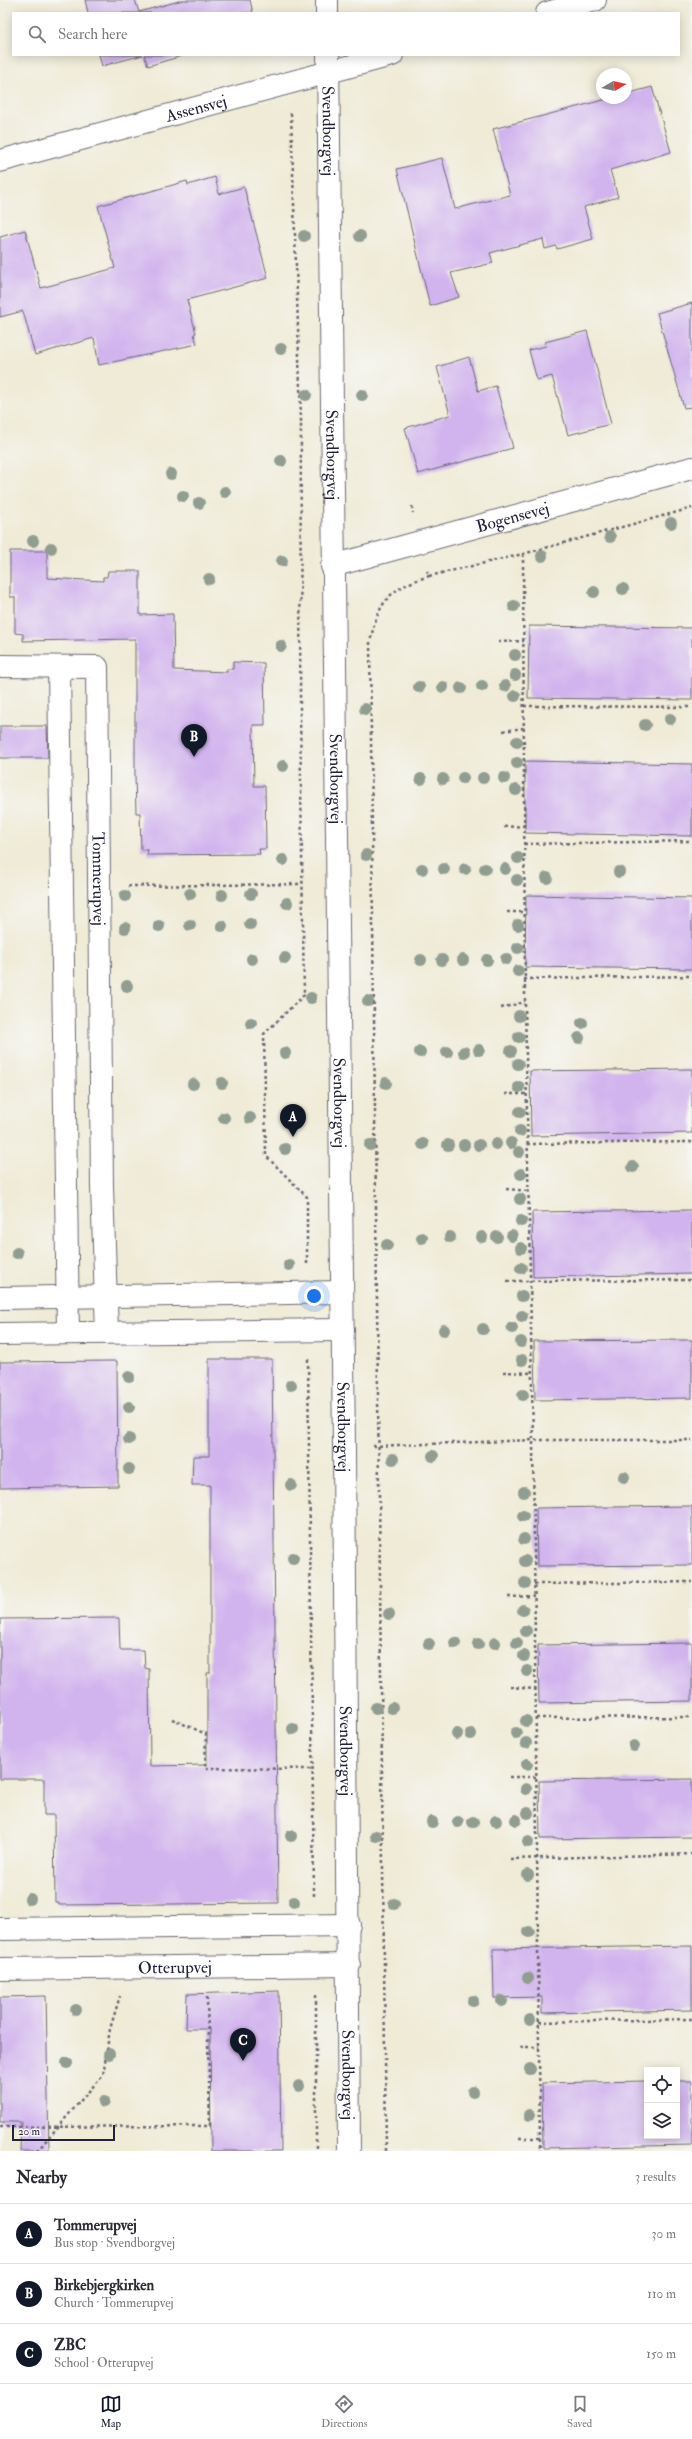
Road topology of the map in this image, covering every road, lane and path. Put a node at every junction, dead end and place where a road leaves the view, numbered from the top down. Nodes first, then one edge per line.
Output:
1 (327, 0) edge
2 (595, 0) edge
3 (327, 12) edge
4 (551, 12) edge
5 (385, 56) edge
6 (328, 64) edge
7 (290, 82) junction
8 (0, 161) edge
9 (692, 468) edge
10 (412, 506) dead end
11 (692, 508) edge
12 (420, 542) junction
13 (524, 554) junction
14 (332, 566) junction
15 (429, 576) junction
16 (524, 641) junction
17 (498, 642) dead end
18 (0, 666) edge
19 (59, 667) junction
20 (524, 706) junction
21 (692, 707) edge
22 (524, 728) junction
23 (503, 731) dead end
24 (524, 826) junction
25 (504, 827) dead end
26 (692, 841) edge
27 (524, 844) junction
28 (302, 884) junction
29 (100, 887) junction
30 (507, 912) dead end
31 (524, 912) junction
32 (692, 976) edge
33 (524, 979) junction
34 (525, 1002) junction
35 (501, 1008) dead end
36 (505, 1094) dead end
37 (526, 1094) junction
38 (692, 1142) edge
39 (527, 1144) junction
40 (506, 1189) dead end
41 (528, 1191) junction
42 (692, 1280) edge
43 (506, 1281) dead end
44 (530, 1281) junction
45 (342, 1292) junction
46 (308, 1293) junction
47 (68, 1297) junction
48 (106, 1297) junction
49 (0, 1298) edge
50 (308, 1330) junction
51 (343, 1330) junction
52 (107, 1332) junction
53 (68, 1333) junction
54 (0, 1334) edge
55 (503, 1372) dead end
56 (532, 1373) junction
57 (533, 1440) junction
58 (692, 1440) edge
59 (379, 1446) junction
60 (344, 1447) junction
61 (692, 1582) edge
62 (534, 1584) junction
63 (534, 1596) junction
64 (508, 1598) dead end
65 (510, 1687) dead end
66 (535, 1689) junction
67 (692, 1717) edge
68 (536, 1718) junction
69 (172, 1719) dead end
70 (313, 1769) junction
71 (509, 1777) dead end
72 (536, 1777) junction
73 (692, 1854) edge
74 (537, 1858) junction
75 (510, 1859) dead end
76 (315, 1925) junction
77 (349, 1925) junction
78 (0, 1929) edge
79 (350, 1965) junction
80 (315, 1966) junction
81 (207, 1967) junction
82 (129, 1968) junction
83 (0, 1969) edge
84 (692, 2019) edge
85 (538, 2022) junction
86 (520, 2047) dead end
87 (539, 2047) junction
88 (0, 2127) edge
89 (56, 2127) junction
90 (519, 2138) dead end
91 (540, 2138) junction
92 (37, 2151) edge
93 (316, 2151) edge
94 (350, 2151) edge
95 (386, 2151) edge
96 (540, 2151) edge

1 - 3 street
2 - 4 street
5 - 6 street, Assensvej
6 - 7 street, Assensvej
6 - 14 street, Svendborgvej
7 - 8 street, Assensvej
7 - 28 path
9 - 12 street, Bogensevej
10 - 12 path
11 - 13 path
12 - 14 street, Bogensevej
12 - 15 path
13 - 15 path
13 - 16 path
14 - 45 street, Svendborgvej
15 - 59 path
16 - 17 path
16 - 20 path
18 - 19 street, Tommerupvej
19 - 29 street, Tommerupvej
19 - 47 street
20 - 21 path
20 - 22 path
22 - 23 path
22 - 24 path
24 - 25 path
24 - 27 path
26 - 27 path
27 - 31 path
28 - 29 path
28 - 46 path
29 - 48 street, Tommerupvej
30 - 31 path
31 - 33 path
32 - 33 path
33 - 34 path
34 - 35 path
34 - 37 path
36 - 37 path
37 - 39 path
38 - 39 path
39 - 41 path
40 - 41 path
41 - 44 path
42 - 44 path
43 - 44 path
44 - 56 path
45 - 46 street
45 - 51 street, Svendborgvej
46 - 48 street
47 - 48 street
47 - 49 street
47 - 53 street
48 - 52 street, Tommerupvej
50 - 51 street
50 - 52 street
50 - 70 path
51 - 60 street, Svendborgvej
52 - 53 street
53 - 54 street
55 - 56 path
56 - 57 path
57 - 58 path
57 - 59 path
57 - 62 path
59 - 60 path
59 - 95 path
60 - 77 street, Svendborgvej
61 - 62 path
62 - 63 path
63 - 64 path
63 - 66 path
65 - 66 path
66 - 68 path
67 - 68 path
68 - 72 path
69 - 70 path
70 - 76 path
71 - 72 path
72 - 74 path
73 - 74 path
74 - 75 path
74 - 85 path
76 - 77 street
76 - 78 street
77 - 79 street, Svendborgvej
79 - 80 street, Otterupvej
79 - 94 street, Svendborgvej
80 - 81 street, Otterupvej
80 - 93 path
81 - 82 street, Otterupvej
81 - 89 path
82 - 83 street, Otterupvej
82 - 89 path
84 - 85 path
85 - 87 path
86 - 87 path
87 - 91 path
88 - 89 path
89 - 92 path
90 - 91 path
91 - 96 path

